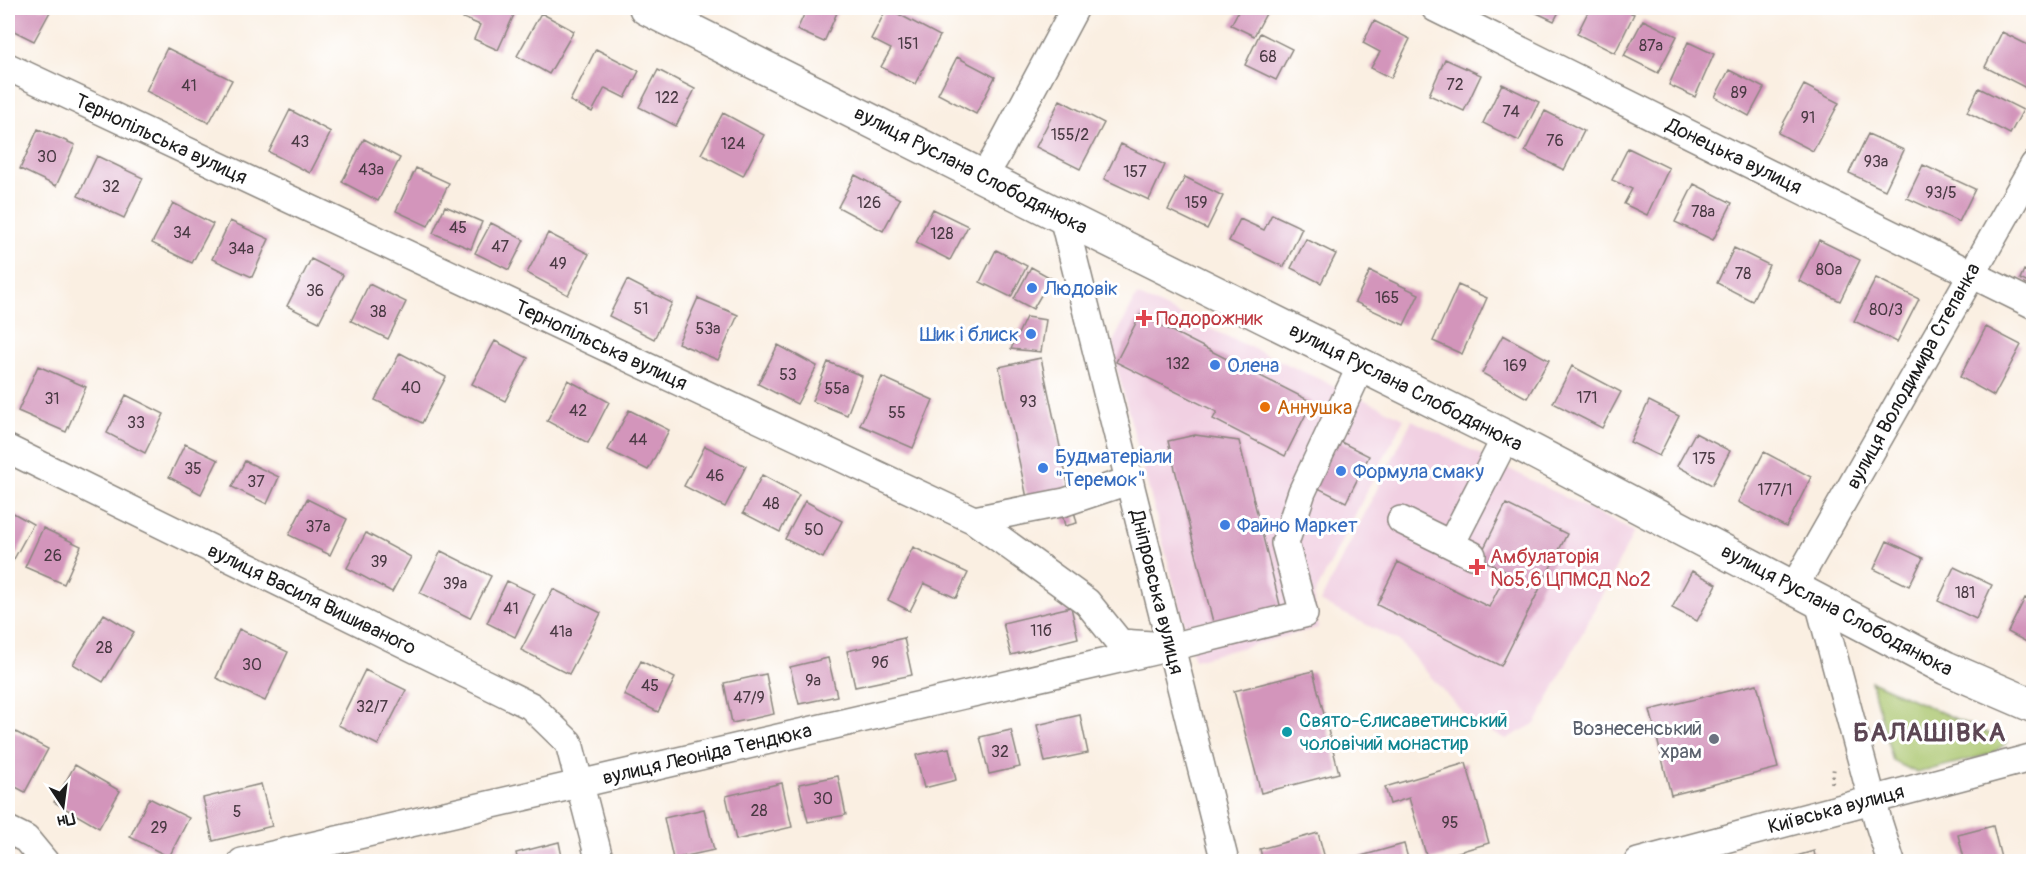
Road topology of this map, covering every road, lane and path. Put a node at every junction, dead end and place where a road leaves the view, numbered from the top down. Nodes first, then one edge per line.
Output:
1 (646, 8) edge
2 (1075, 8) edge
3 (1435, 8) edge
4 (8, 67) edge
5 (2034, 165) edge
6 (983, 177) junction
7 (1063, 217) junction
8 (1970, 273) junction
9 (2034, 305) edge
10 (1362, 364) junction
11 (1506, 437) junction
12 (8, 449) edge
13 (1128, 481) junction
14 (974, 520) junction
15 (1401, 520) dead end
16 (1807, 595) junction
17 (1171, 647) junction
18 (2034, 706) edge
19 (2034, 757) edge
20 (579, 784) junction
21 (1872, 799) junction
22 (8, 830) edge
23 (45, 861) edge
24 (242, 861) edge
25 (600, 861) edge
26 (1226, 861) edge
27 (1638, 861) edge
28 (1891, 861) edge

1 - 6 main road, вулиця Руслана Слободянюка
2 - 6 street
3 - 8 street, Донецька вулиця
4 - 14 street, Тернопільська вулиця
5 - 8 street, вулиця Володимира Степанка
6 - 7 main road, вулиця Руслана Слободянюка
7 - 10 main road, вулиця Руслана Слободянюка
7 - 13 street, Дніпровська вулиця
8 - 9 street, Донецька вулиця
8 - 16 street, вулиця Володимира Степанка
10 - 11 main road, вулиця Руслана Слободянюка
10 - 17 street, вулиця Леоніда Тендюка
11 - 15 street
11 - 16 main road, вулиця Руслана Слободянюка
12 - 20 street, вулиця Василя Вишиваного
13 - 14 street
13 - 17 street, Дніпровська вулиця
14 - 17 street, Тернопільська вулиця
16 - 18 main road, вулиця Руслана Слободянюка
16 - 21 street
17 - 20 street, вулиця Леоніда Тендюка
17 - 26 street, Дніпровська вулиця
19 - 21 street, Київська вулиця
20 - 24 street, вулиця Леоніда Тендюка
20 - 25 street, вулиця Василя Вишиваного
21 - 27 street, Київська вулиця
21 - 28 street
22 - 23 street

